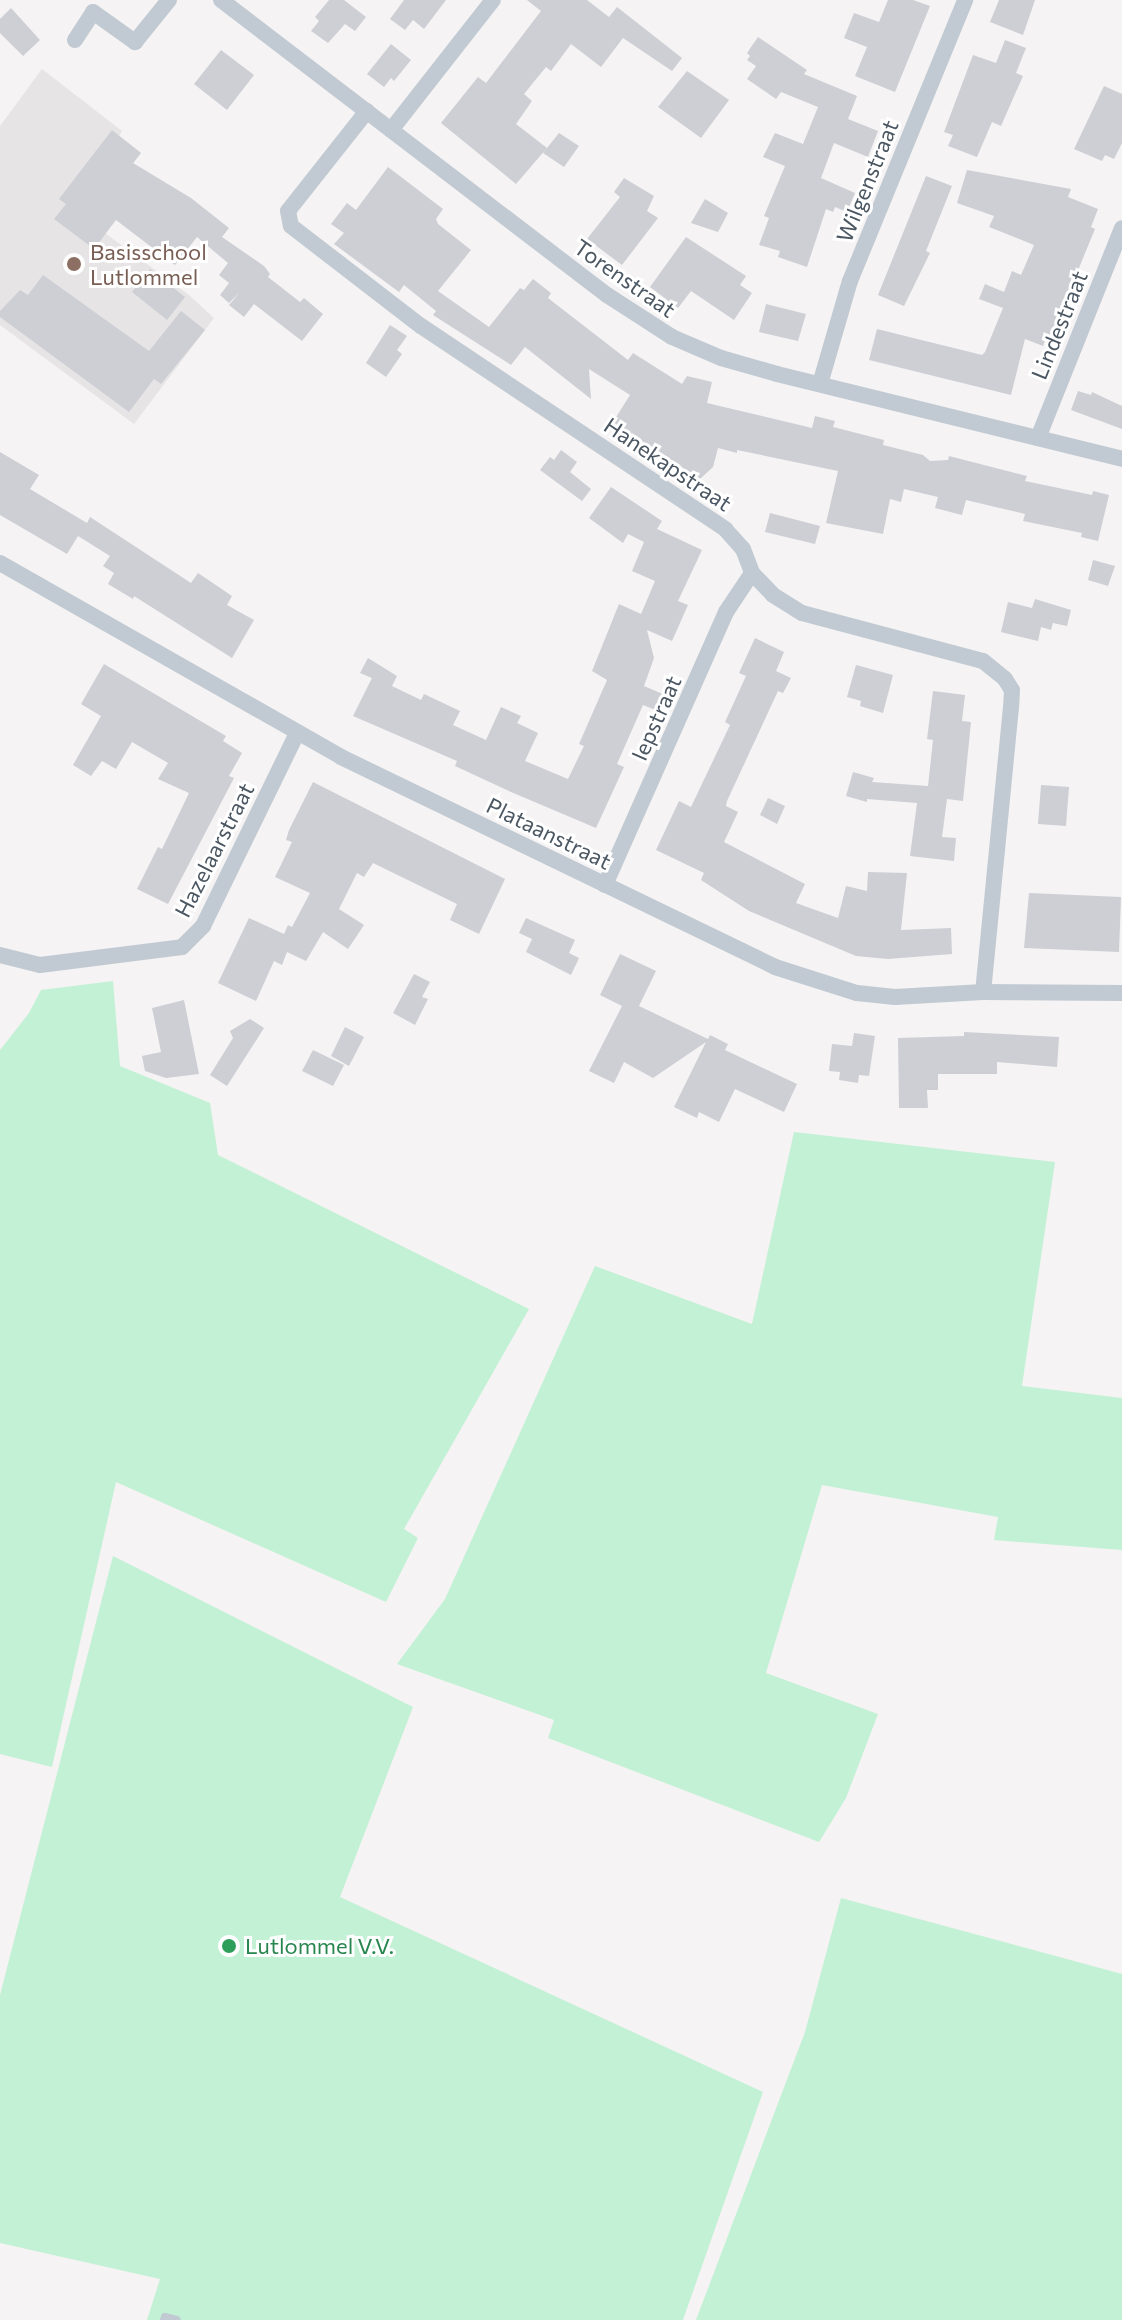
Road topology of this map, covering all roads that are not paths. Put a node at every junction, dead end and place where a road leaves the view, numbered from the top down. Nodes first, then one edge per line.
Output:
1 (169, 0) edge
2 (221, 0) edge
3 (493, 0) edge
4 (965, 0) edge
5 (75, 40) dead end
6 (367, 111) junction
7 (391, 130) junction
8 (1122, 228) edge
9 (820, 384) junction
10 (1038, 438) junction
11 (1122, 459) edge
12 (0, 563) edge
13 (752, 573) junction
14 (297, 733) junction
15 (605, 885) junction
16 (0, 955) edge
17 (983, 992) junction
18 (1122, 993) edge
19 (164, 2320) edge
20 (177, 2320) edge

1 - 5 street
2 - 6 street, Torenstraat
3 - 7 street
4 - 9 street, Wilgenstraat
6 - 7 street, Torenstraat
6 - 13 street, Hanekapstraat
7 - 9 street, Torenstraat
8 - 10 street, Lindestraat
9 - 10 street, Torenstraat
10 - 11 street, Torenstraat
12 - 14 street, Plataanstraat
13 - 15 street, Iepstraat
13 - 17 street, Hanekapstraat
14 - 15 street, Plataanstraat
14 - 16 street, Hazelaarstraat
15 - 17 street, Plataanstraat
17 - 18 street, Plataanstraat
19 - 20 lane

